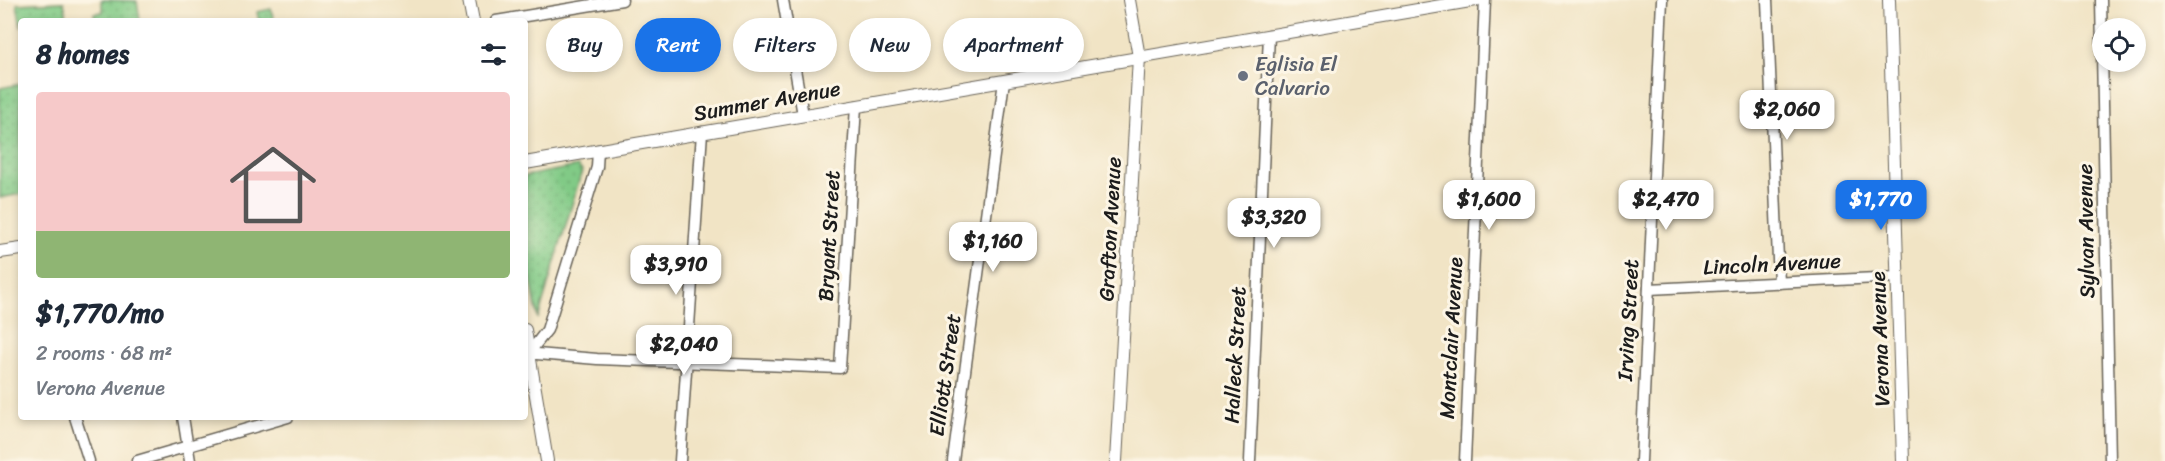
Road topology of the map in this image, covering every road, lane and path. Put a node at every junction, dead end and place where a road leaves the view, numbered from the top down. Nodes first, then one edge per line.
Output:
1 (469, 0) edge
2 (622, 0) edge
3 (783, 0) edge
4 (1129, 0) edge
5 (1476, 0) edge
6 (1485, 0) edge
7 (1662, 0) edge
8 (1767, 0) edge
9 (1889, 0) edge
10 (2101, 0) edge
11 (472, 18) edge
12 (514, 18) edge
13 (1269, 35) junction
14 (1139, 57) junction
15 (1004, 81) junction
16 (856, 106) junction
17 (803, 115) junction
18 (702, 132) junction
19 (598, 150) junction
20 (528, 162) edge
21 (18, 249) edge
22 (0, 252) edge
23 (1898, 277) junction
24 (1779, 283) junction
25 (1649, 289) junction
26 (528, 352) edge
27 (528, 353) edge
28 (528, 358) edge
29 (686, 362) junction
30 (76, 420) edge
31 (82, 420) edge
32 (184, 420) edge
33 (278, 420) edge
34 (188, 446) junction
35 (86, 448) junction
36 (89, 461) edge
37 (137, 461) edge
38 (190, 461) edge
39 (547, 461) edge
40 (680, 461) edge
41 (953, 461) edge
42 (1116, 461) edge
43 (1250, 461) edge
44 (1465, 461) edge
45 (1641, 461) edge
46 (1904, 461) edge
47 (2110, 461) edge

1 - 11 street
2 - 12 street
3 - 17 street
4 - 14 street, Grafton Avenue
5 - 13 street, Summer Avenue
6 - 44 street, Montclair Avenue
7 - 25 street, Irving Street
8 - 24 street
9 - 23 street, Verona Avenue
10 - 47 street, Sylvan Avenue
13 - 14 street, Summer Avenue
13 - 43 street, Halleck Street
14 - 15 street, Summer Avenue
14 - 42 street, Grafton Avenue
15 - 16 street, Summer Avenue
15 - 41 street, Elliott Street
16 - 17 street, Summer Avenue
16 - 29 street, Bryant Street
17 - 18 street, Summer Avenue
18 - 19 street, Summer Avenue
18 - 29 street
19 - 20 street, Summer Avenue
19 - 26 street
21 - 22 street
23 - 24 street, Lincoln Avenue
23 - 46 street, Verona Avenue
24 - 25 street, Lincoln Avenue
25 - 45 street, Irving Street
27 - 29 street
28 - 39 street
29 - 40 street
30 - 35 street
31 - 35 street
32 - 34 street
33 - 34 street
34 - 37 street
34 - 38 street
35 - 36 street

